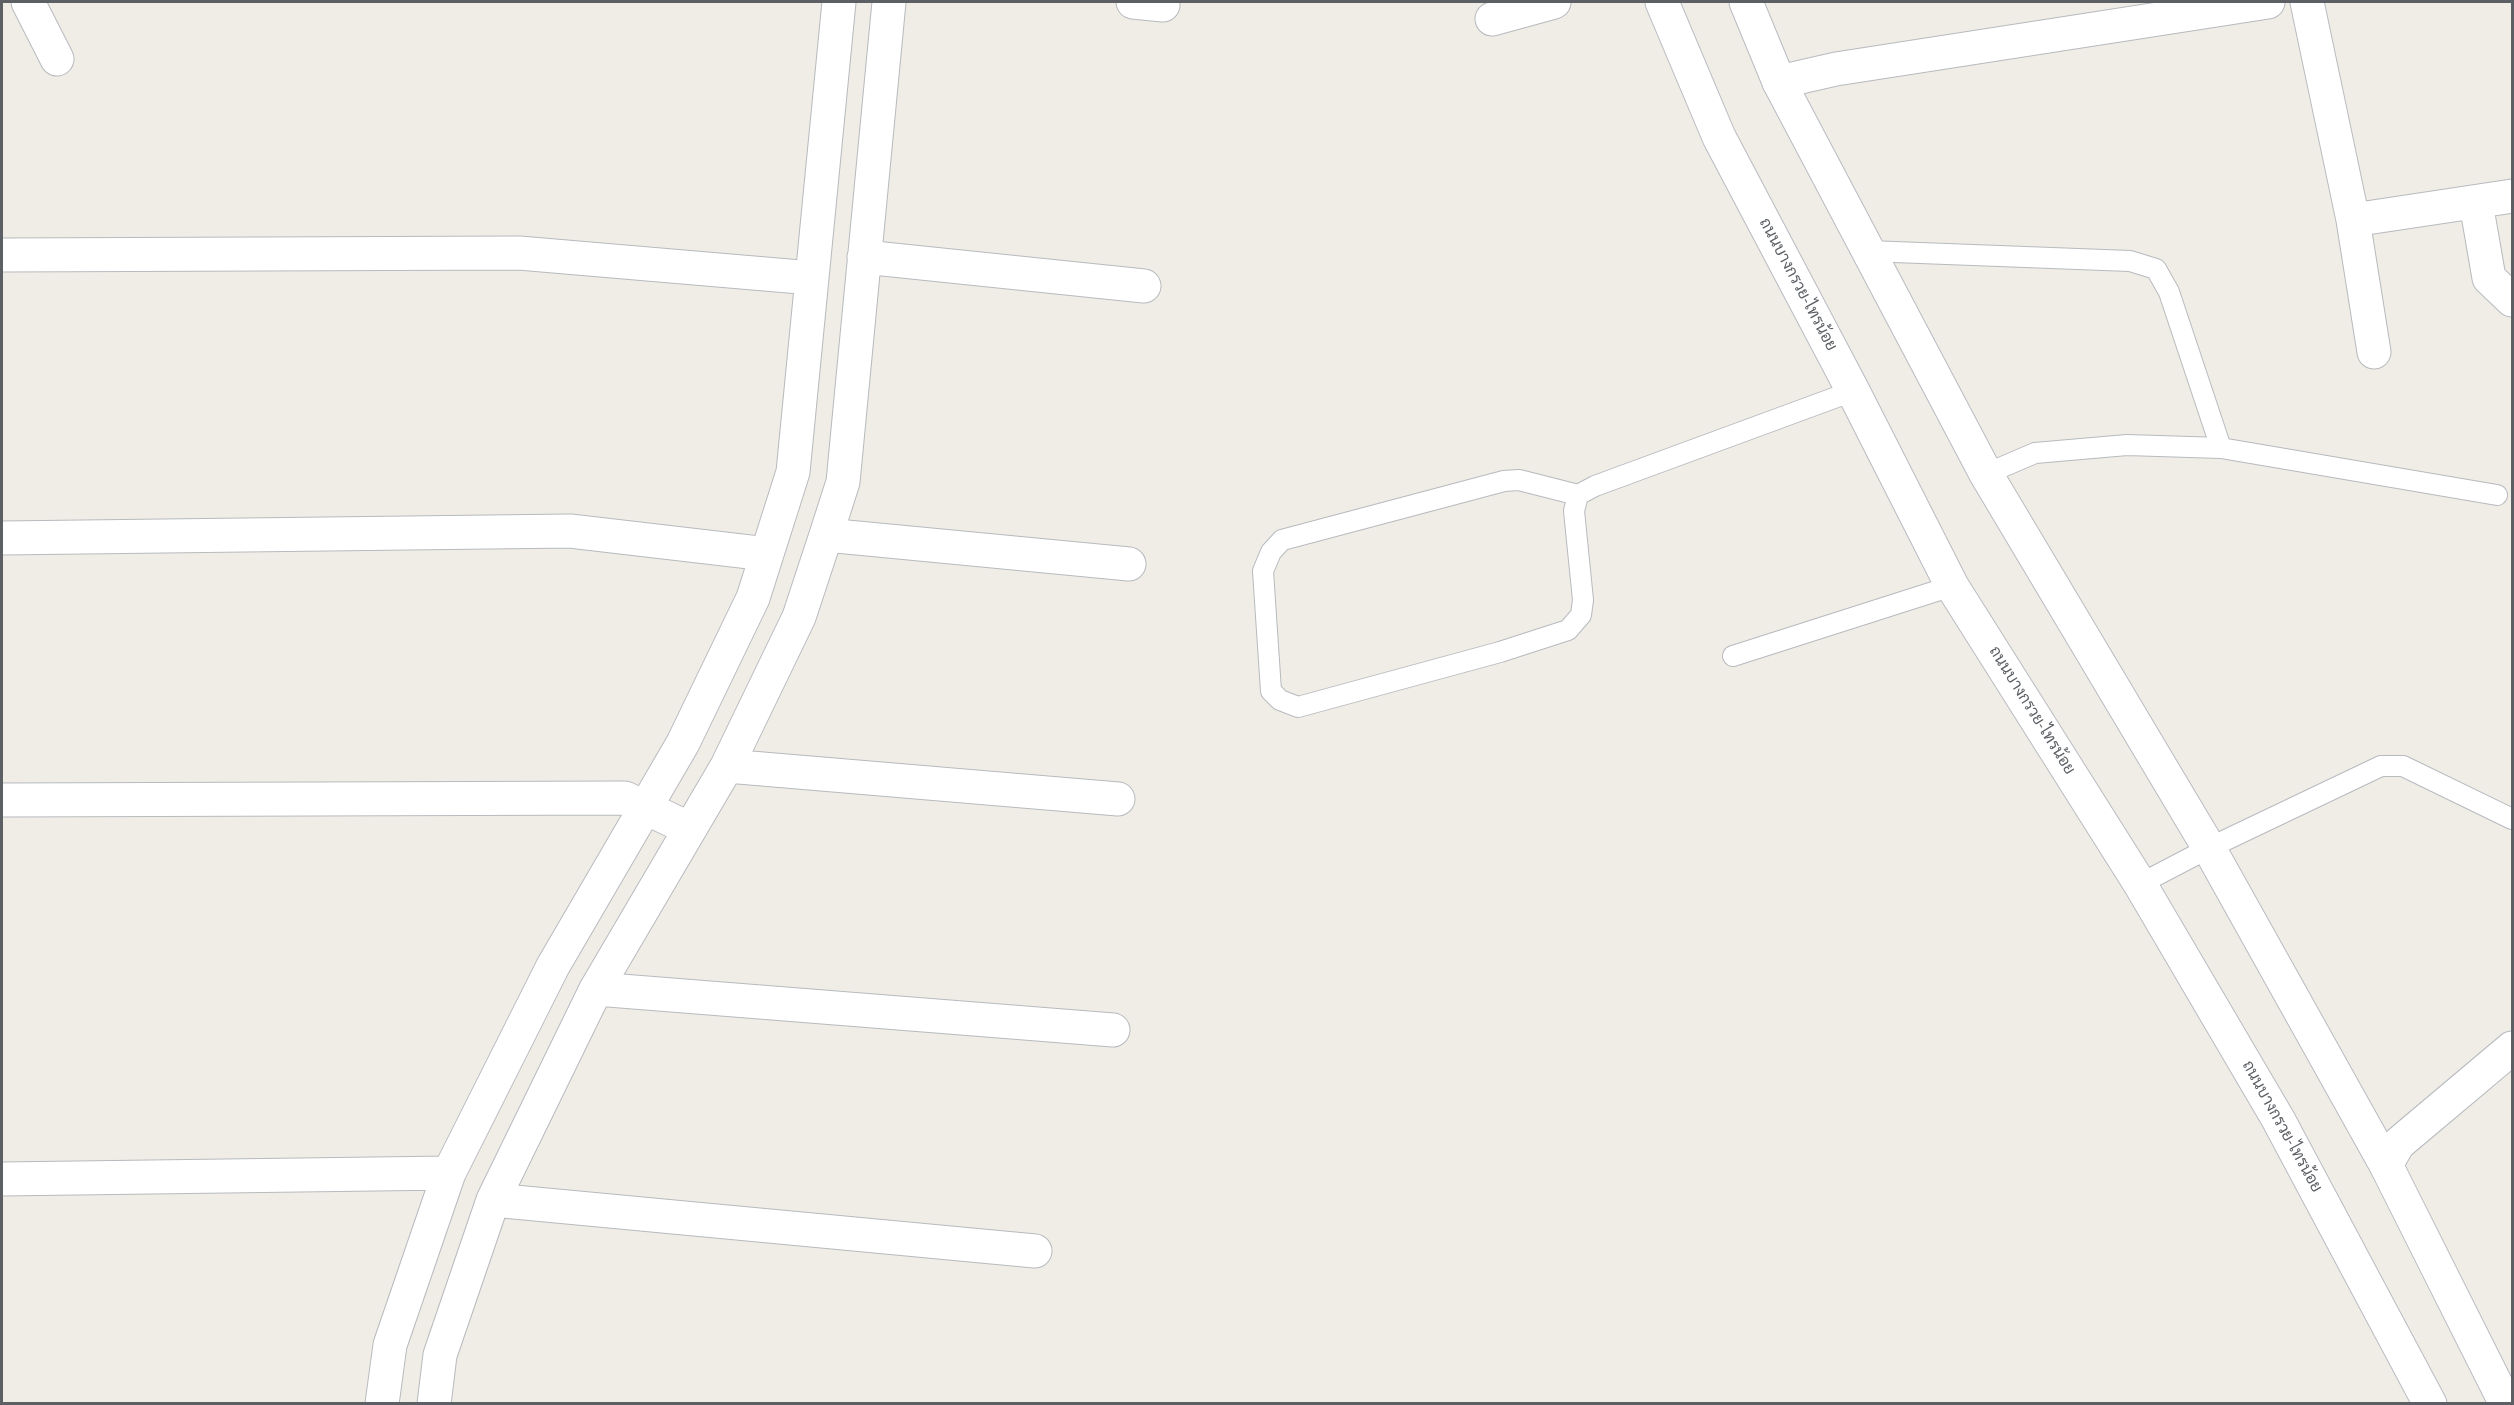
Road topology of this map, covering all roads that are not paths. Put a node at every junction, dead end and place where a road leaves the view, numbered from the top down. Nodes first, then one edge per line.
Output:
1 (28, 2) edge
2 (839, 2) edge
3 (889, 2) edge
4 (1554, 2) edge
5 (1662, 2) edge
6 (1746, 2) edge
7 (2268, 2) edge
8 (2307, 2) edge
9 (1492, 19) dead end
10 (57, 59) dead end
11 (1779, 82) junction
12 (2512, 196) edge
13 (2476, 203) junction
14 (2353, 220) junction
15 (1868, 251) junction
16 (2, 255) edge
17 (864, 257) junction
18 (812, 278) junction
19 (1144, 286) dead end
20 (2512, 300) edge
21 (2374, 352) dead end
22 (1853, 391) junction
23 (2221, 447) junction
24 (1986, 474) junction
25 (1578, 495) junction
26 (2498, 495) dead end
27 (826, 535) junction
28 (2, 538) edge
29 (767, 554) junction
30 (1129, 564) dead end
31 (1952, 586) junction
32 (1732, 656) dead end
33 (727, 766) junction
34 (1118, 799) dead end
35 (2, 800) edge
36 (645, 807) junction
37 (2512, 819) edge
38 (690, 829) junction
39 (2209, 848) junction
40 (2140, 884) junction
41 (596, 989) junction
42 (1113, 1030) dead end
43 (2512, 1048) edge
44 (2386, 1165) junction
45 (449, 1173) junction
46 (2, 1179) edge
47 (493, 1200) junction
48 (1035, 1251) dead end
49 (382, 1404) edge
50 (434, 1404) edge
51 (2430, 1404) edge
52 (2506, 1404) edge

1 - 10 street
2 - 18 street
3 - 17 street
4 - 9 street
5 - 22 street, ถนนบางกรวย-ไทรน้อย
6 - 11 street
7 - 11 street
8 - 14 street
11 - 15 street
12 - 13 street
13 - 14 street
13 - 20 street
14 - 21 street
15 - 23 lane
15 - 24 street
16 - 18 street
17 - 19 street
17 - 27 street
18 - 29 street
22 - 25 lane
22 - 31 street, ถนนบางกรวย-ไทรน้อย
23 - 24 lane
23 - 26 lane
24 - 39 street
25 - 25 lane
27 - 30 street
27 - 33 street
28 - 29 street
29 - 36 street
31 - 32 lane
31 - 40 street, ถนนบางกรวย-ไทรน้อย
33 - 34 street
33 - 38 street
35 - 36 street
36 - 38 street
36 - 45 street
37 - 39 lane
38 - 41 street
39 - 40 lane
39 - 44 street
40 - 51 street, ถนนบางกรวย-ไทรน้อย
41 - 42 street
41 - 47 street
43 - 44 street
44 - 52 street
45 - 46 street
45 - 49 street
47 - 48 street
47 - 50 street

